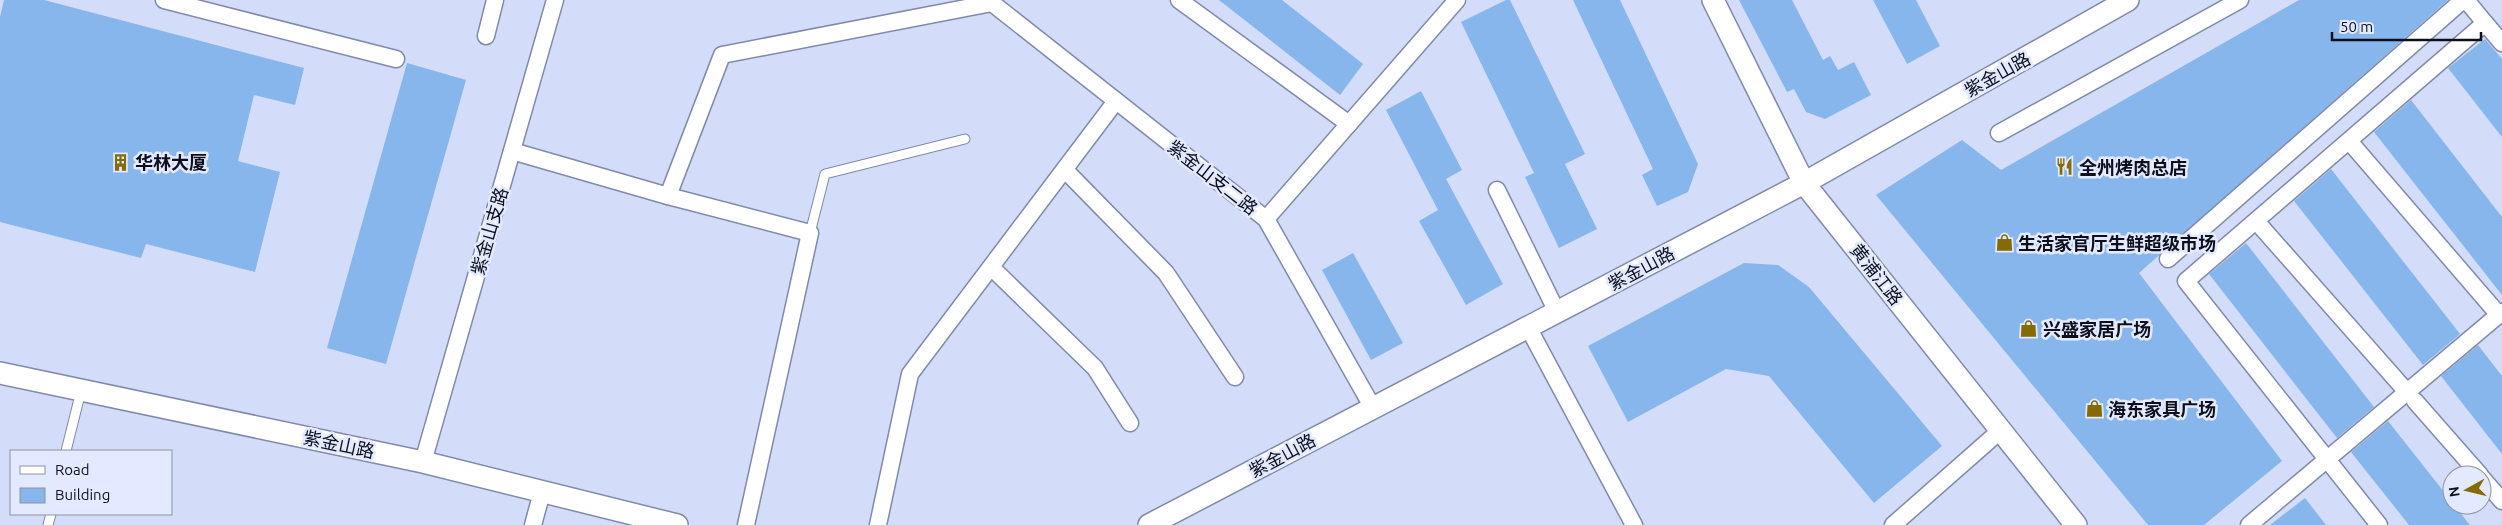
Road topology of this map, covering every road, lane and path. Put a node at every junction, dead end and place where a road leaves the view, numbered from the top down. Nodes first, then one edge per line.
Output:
1 (164, 0) edge
2 (495, 0) edge
3 (555, 0) edge
4 (1179, 0) edge
5 (1457, 0) edge
6 (1713, 0) edge
7 (2128, 0) edge
8 (2465, 0) edge
9 (992, 2) edge
10 (2233, 2) edge
11 (2485, 23) junction
12 (486, 36) dead end
13 (2502, 43) edge
14 (396, 59) dead end
15 (1116, 101) junction
16 (1349, 124) junction
17 (2000, 133) dead end
18 (965, 139) dead end
19 (2349, 141) junction
20 (512, 151) junction
21 (1065, 170) junction
22 (1804, 183) junction
23 (1497, 190) dead end
24 (668, 196) junction
25 (1266, 219) junction
26 (2256, 221) junction
27 (810, 233) junction
28 (2168, 259) dead end
29 (991, 267) junction
30 (1557, 312) junction
31 (2500, 313) edge
32 (1528, 328) junction
33 (0, 373) edge
34 (1235, 377) dead end
35 (81, 390) junction
36 (2411, 396) junction
37 (1373, 408) junction
38 (1130, 423) dead end
39 (2000, 430) junction
40 (66, 450) edge
41 (423, 462) junction
42 (2471, 465) edge
43 (2492, 489) edge
44 (542, 492) junction
45 (2502, 501) edge
46 (1904, 522) edge
47 (533, 525) edge
48 (677, 525) edge
49 (746, 525) edge
50 (878, 525) edge
51 (1149, 525) edge
52 (1634, 525) edge
53 (2076, 525) edge
54 (2249, 525) edge
55 (2379, 525) edge

1 - 14 street
2 - 12 street
3 - 20 street, 紫金山支路
4 - 16 street
5 - 16 street
6 - 22 street, 黄浦江路
7 - 22 street, 紫金山路
8 - 11 street
8 - 28 street
9 - 15 street, 紫金山支二路
9 - 24 street
10 - 17 street
11 - 13 street
11 - 19 street
15 - 21 street
15 - 25 street, 紫金山支二路
16 - 25 street
18 - 27 lane
19 - 26 street
19 - 31 street
20 - 24 street
20 - 41 street, 紫金山支路
21 - 29 street
21 - 34 street
22 - 30 street, 紫金山路
22 - 39 street, 黄浦江路
23 - 30 street
24 - 27 street
25 - 37 street, 紫金山支二路
26 - 36 street
26 - 55 street
27 - 49 street
29 - 38 street
29 - 50 street
30 - 32 street, 紫金山路
31 - 36 street
32 - 37 street, 紫金山路
32 - 52 street
33 - 35 street, 紫金山路
35 - 40 lane
35 - 41 street, 紫金山路
36 - 42 street
36 - 54 street
37 - 51 street, 紫金山路
39 - 46 street
39 - 53 street, 黄浦江路
41 - 44 street, 紫金山路
43 - 45 street
44 - 47 street
44 - 48 street, 紫金山路

